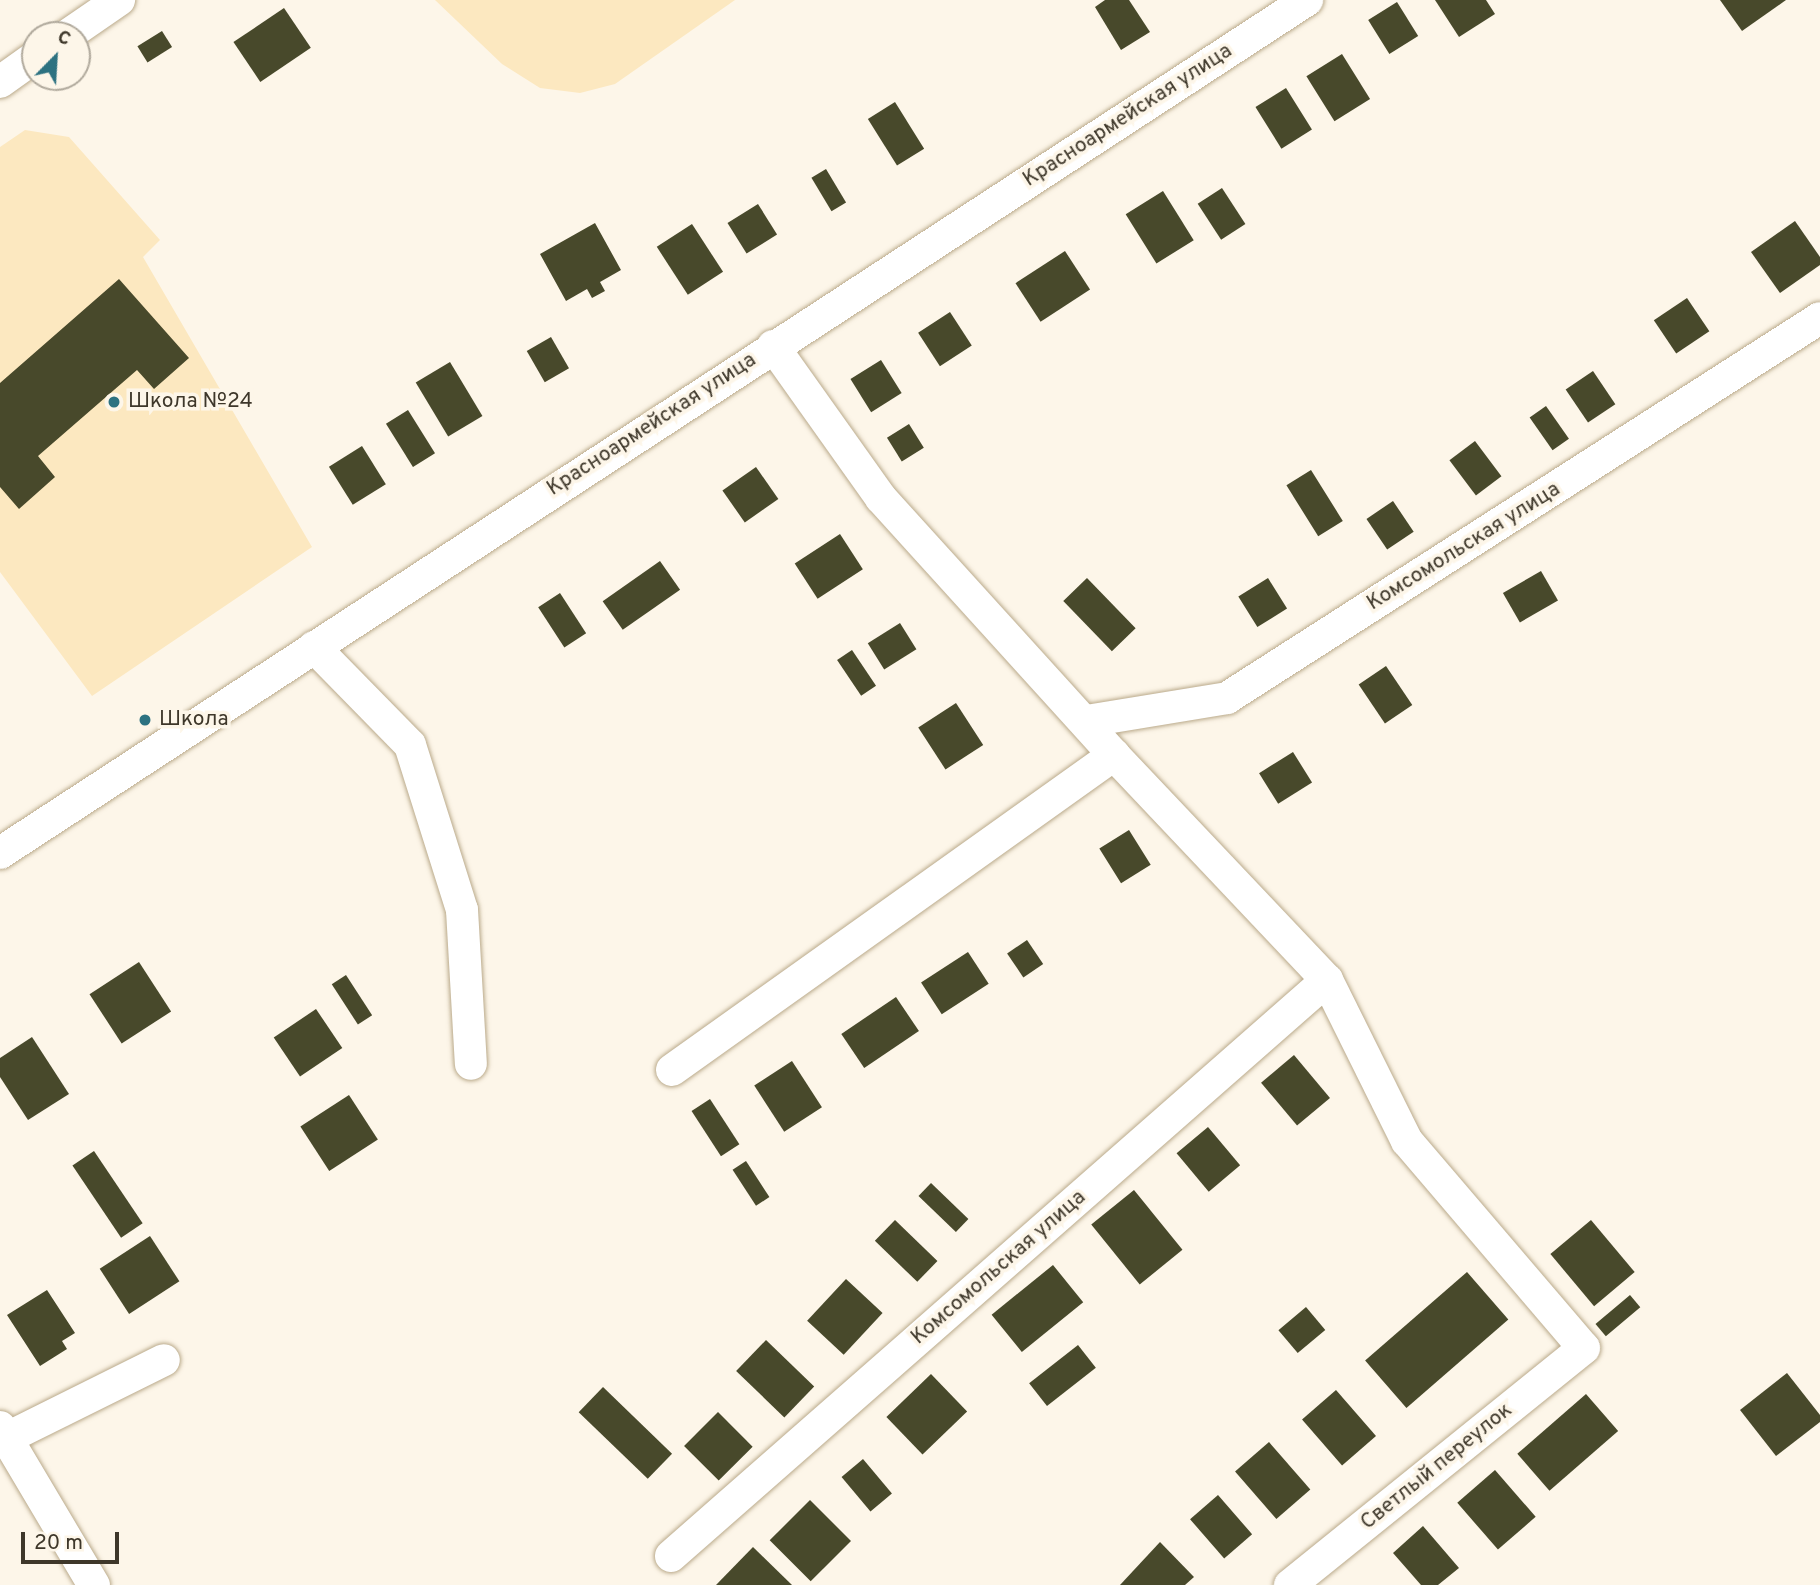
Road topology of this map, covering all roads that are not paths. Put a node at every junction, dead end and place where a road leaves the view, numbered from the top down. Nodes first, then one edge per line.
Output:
1 (118, 0) edge
2 (1307, 0) edge
3 (88, 21) edge
4 (21, 67) edge
5 (0, 82) edge
6 (1820, 318) edge
7 (773, 346) junction
8 (314, 647) junction
9 (1087, 721) junction
10 (1114, 754) junction
11 (0, 853) edge
12 (1327, 980) junction
13 (471, 1064) dead end
14 (672, 1070) dead end
15 (164, 1360) dead end
16 (3, 1433) edge
17 (671, 1556) dead end
18 (94, 1585) edge
19 (1290, 1585) edge

1 - 3 street
2 - 7 street, Красноармейская улица
4 - 5 street
6 - 9 street, Комсомольская улица
7 - 8 street, Красноармейская улица
7 - 9 street
8 - 11 street, Красноармейская улица
8 - 13 street
9 - 10 street
10 - 12 street
10 - 14 street
12 - 17 street, Комсомольская улица
12 - 19 street, Светлый переулок
15 - 16 street
16 - 18 street

